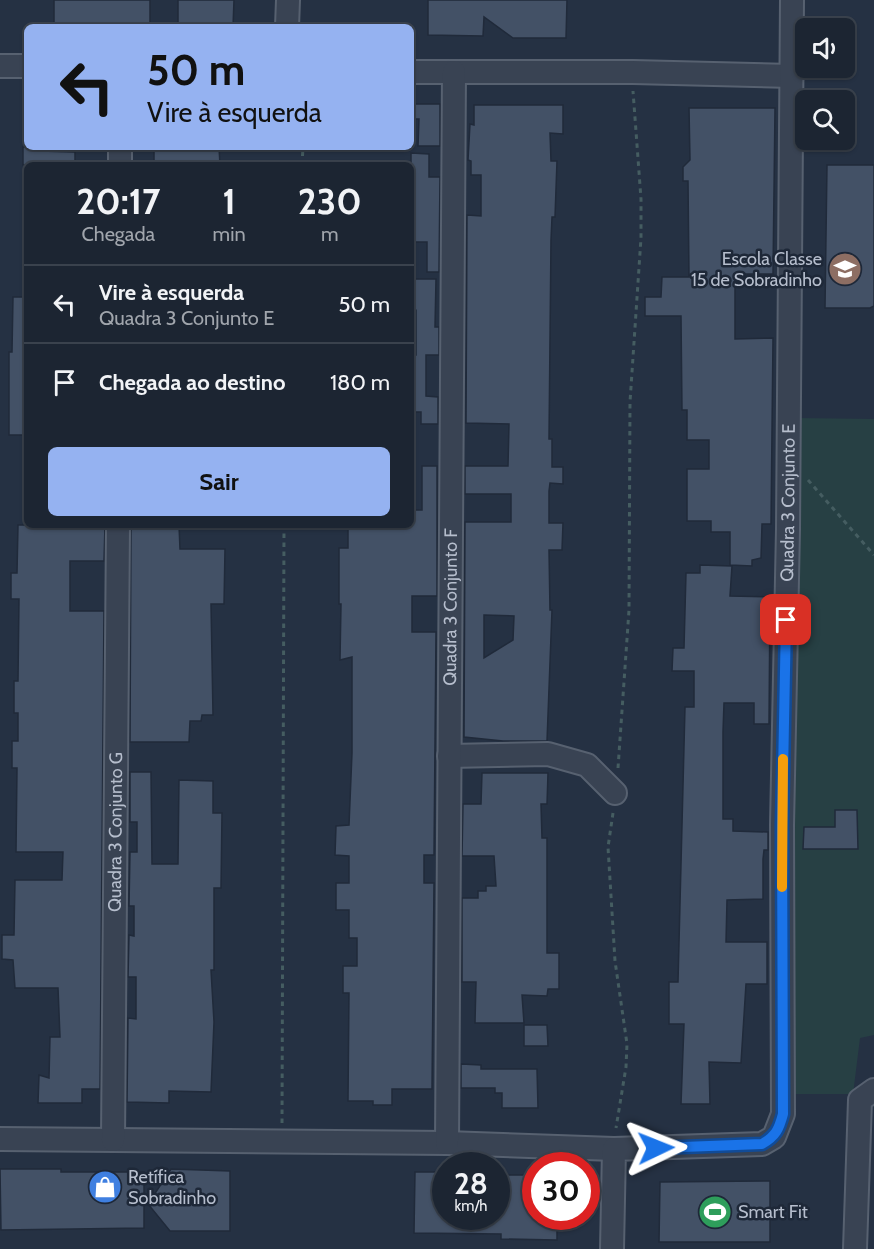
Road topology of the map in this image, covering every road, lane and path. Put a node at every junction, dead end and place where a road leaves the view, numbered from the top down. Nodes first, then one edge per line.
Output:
1 (288, 0) edge
2 (792, 0) edge
3 (287, 24) edge
4 (0, 66) edge
5 (24, 66) edge
6 (414, 72) edge
7 (454, 72) junction
8 (633, 72) junction
9 (792, 76) junction
10 (789, 459) junction
11 (118, 528) edge
12 (284, 528) edge
13 (874, 555) edge
14 (449, 756) junction
15 (615, 793) junction
16 (874, 1090) edge
17 (0, 1139) edge
18 (113, 1140) junction
19 (282, 1141) junction
20 (447, 1143) junction
21 (614, 1149) junction
22 (612, 1249) edge
23 (855, 1249) edge

1 - 3 street
2 - 9 street, Quadra 3 Conjunto E
4 - 5 street
6 - 7 street
7 - 8 street
7 - 14 street, Quadra 3 Conjunto F
8 - 9 street
8 - 15 path
9 - 10 street, Quadra 3 Conjunto E
10 - 13 path
10 - 21 street, Quadra 3 Conjunto E
11 - 18 street, Quadra 3 Conjunto G
12 - 19 path
14 - 15 street
14 - 20 street, Quadra 3 Conjunto F
15 - 21 path
16 - 23 street
17 - 18 street, Quadra 3 Conjunto E
18 - 19 street, Quadra 3 Conjunto E
19 - 20 street, Quadra 3 Conjunto E
20 - 21 street, Quadra 3 Conjunto E
21 - 22 street

